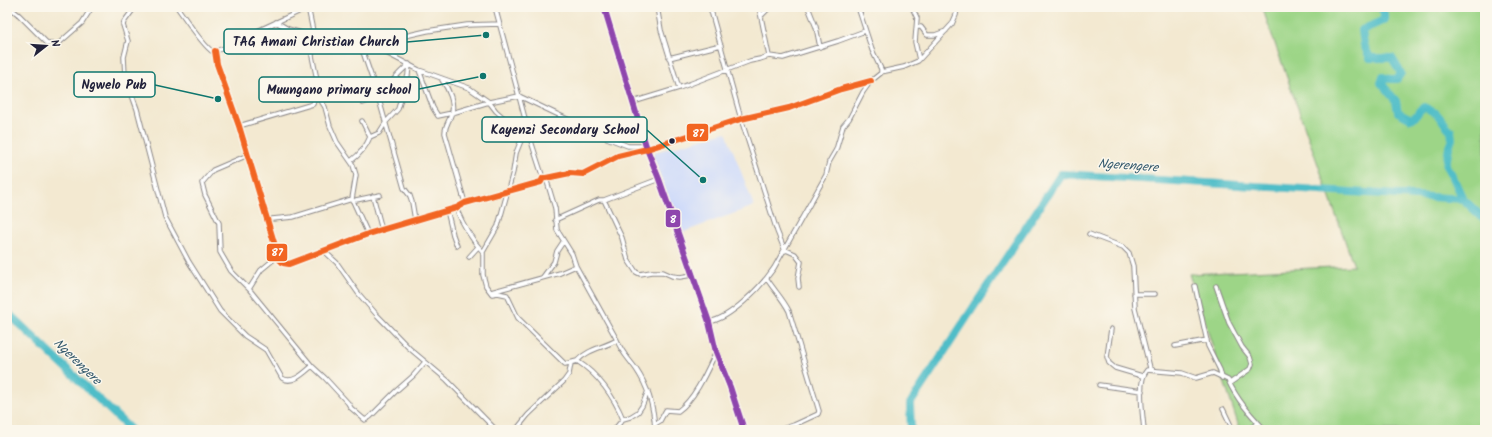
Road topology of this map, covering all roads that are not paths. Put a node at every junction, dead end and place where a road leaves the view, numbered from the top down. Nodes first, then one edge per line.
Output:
1 (9, 7) edge
2 (92, 7) edge
3 (135, 7) edge
4 (177, 7) edge
5 (309, 7) edge
6 (495, 7) edge
7 (604, 7) edge
8 (657, 7) edge
9 (759, 7) edge
10 (770, 7) edge
11 (808, 7) edge
12 (858, 7) edge
13 (912, 7) edge
14 (958, 7) edge
15 (709, 8) edge
16 (761, 16) junction
17 (276, 22) junction
18 (499, 24) junction
19 (916, 27) junction
20 (865, 31) junction
21 (946, 31) junction
22 (314, 36) junction
23 (368, 44) junction
24 (721, 45) junction
25 (361, 46) junction
26 (820, 47) junction
27 (215, 52) junction
28 (769, 56) junction
29 (669, 58) junction
30 (920, 60) junction
31 (409, 64) junction
32 (727, 69) junction
33 (419, 70) junction
34 (881, 72) junction
35 (441, 79) junction
36 (871, 82) junction
37 (679, 88) junction
38 (316, 93) junction
39 (519, 96) junction
40 (379, 98) junction
41 (489, 102) junction
42 (633, 102) junction
43 (363, 103) dead end
44 (452, 113) junction
45 (741, 119) junction
46 (362, 121) dead end
47 (386, 122) junction
48 (239, 126) junction
49 (528, 128) junction
50 (523, 135) junction
51 (370, 137) junction
52 (646, 148) junction
53 (248, 154) junction
54 (351, 161) junction
55 (544, 178) junction
56 (659, 179) junction
57 (507, 192) junction
58 (380, 195) dead end
59 (373, 196) junction
60 (354, 200) junction
61 (604, 200) junction
62 (465, 203) junction
63 (456, 208) junction
64 (447, 210) junction
65 (272, 220) dead end
66 (416, 220) junction
67 (555, 220) junction
68 (382, 230) junction
69 (368, 234) junction
70 (1089, 234) dead end
71 (564, 242) junction
72 (457, 246) dead end
73 (478, 247) junction
74 (323, 250) junction
75 (785, 251) junction
76 (483, 252) junction
77 (278, 256) junction
78 (469, 257) dead end
79 (576, 266) junction
80 (692, 275) junction
81 (543, 277) junction
82 (767, 279) junction
83 (1195, 286) dead end
84 (1216, 286) dead end
85 (799, 287) dead end
86 (250, 289) junction
87 (490, 292) junction
88 (1134, 294) junction
89 (1155, 294) dead end
90 (709, 322) junction
91 (1111, 329) dead end
92 (617, 340) junction
93 (1207, 340) junction
94 (1175, 346) dead end
95 (716, 352) junction
96 (425, 362) junction
97 (577, 362) junction
98 (571, 363) junction
99 (312, 366) junction
100 (1153, 370) junction
101 (1142, 376) junction
102 (1222, 378) junction
103 (1230, 383) junction
104 (1099, 385) dead end
105 (648, 391) junction
106 (1142, 391) junction
107 (1223, 409) dead end
108 (623, 419) junction
109 (1258, 423) junction
110 (655, 424) junction
111 (496, 430) edge
112 (516, 430) edge
113 (614, 430) edge
114 (655, 430) edge
115 (744, 430) edge
116 (779, 430) edge
117 (1144, 430) edge
118 (1232, 430) edge
119 (1248, 430) edge
120 (1265, 430) edge

1 - 2 street
3 - 99 street
4 - 27 street
5 - 17 street
5 - 22 street
6 - 18 street
7 - 42 street
8 - 29 street
9 - 16 street
10 - 16 street
11 - 26 street
12 - 20 street
13 - 19 street
14 - 21 street
15 - 24 street
16 - 28 street
17 - 22 street
17 - 27 street
18 - 23 street
18 - 39 street
19 - 21 street
19 - 30 street
20 - 26 street
20 - 34 street
21 - 30 street
22 - 25 street
22 - 38 street
23 - 25 street
23 - 31 street
24 - 29 street
24 - 32 street
25 - 40 street
26 - 28 street
27 - 48 street
28 - 32 street
29 - 37 street
30 - 34 street
31 - 33 street
31 - 40 street
31 - 47 street
32 - 37 street
32 - 45 street
33 - 35 street
33 - 44 street
34 - 36 street
35 - 41 street
35 - 44 street
36 - 45 street
36 - 75 street
37 - 42 street
38 - 48 street
38 - 54 street
39 - 41 street
39 - 49 street
39 - 52 street
40 - 43 street
40 - 47 street
41 - 44 street
41 - 50 street
42 - 52 street
44 - 62 street
45 - 52 street
45 - 75 street
46 - 51 street
47 - 51 street
47 - 66 street
48 - 53 street
49 - 50 street
49 - 55 street
50 - 57 street
51 - 54 street
52 - 55 street
52 - 56 street
53 - 77 street
53 - 86 street
54 - 60 street
55 - 57 street
55 - 67 street
56 - 61 street
56 - 80 street
57 - 62 street
57 - 76 street
58 - 59 street
59 - 60 street
59 - 68 street
60 - 65 street
60 - 69 street
61 - 67 street
61 - 80 street
62 - 63 street
63 - 64 street
63 - 73 street
64 - 66 street
64 - 72 street
66 - 68 street
67 - 71 street
68 - 69 street
69 - 74 street
70 - 88 street
71 - 79 street
71 - 81 street
73 - 76 street
73 - 78 street
74 - 77 street
74 - 96 street
75 - 82 street
75 - 85 street
76 - 87 street
77 - 86 street
79 - 81 street
79 - 92 street
80 - 90 street
81 - 87 street
82 - 90 street
82 - 116 street
83 - 93 street
84 - 103 street
86 - 99 street
87 - 98 street
88 - 89 street
88 - 100 street
90 - 95 street
91 - 101 street
92 - 97 street
92 - 105 street
93 - 94 street
93 - 102 street
95 - 110 street
95 - 115 street
96 - 99 street
96 - 111 street
97 - 98 street
97 - 108 street
98 - 112 street
100 - 101 street
100 - 102 street
101 - 106 street
102 - 103 street
103 - 109 street
104 - 106 street
105 - 108 street
105 - 110 street
106 - 117 street
107 - 118 street
108 - 113 street
109 - 119 street
109 - 120 street
110 - 114 street

